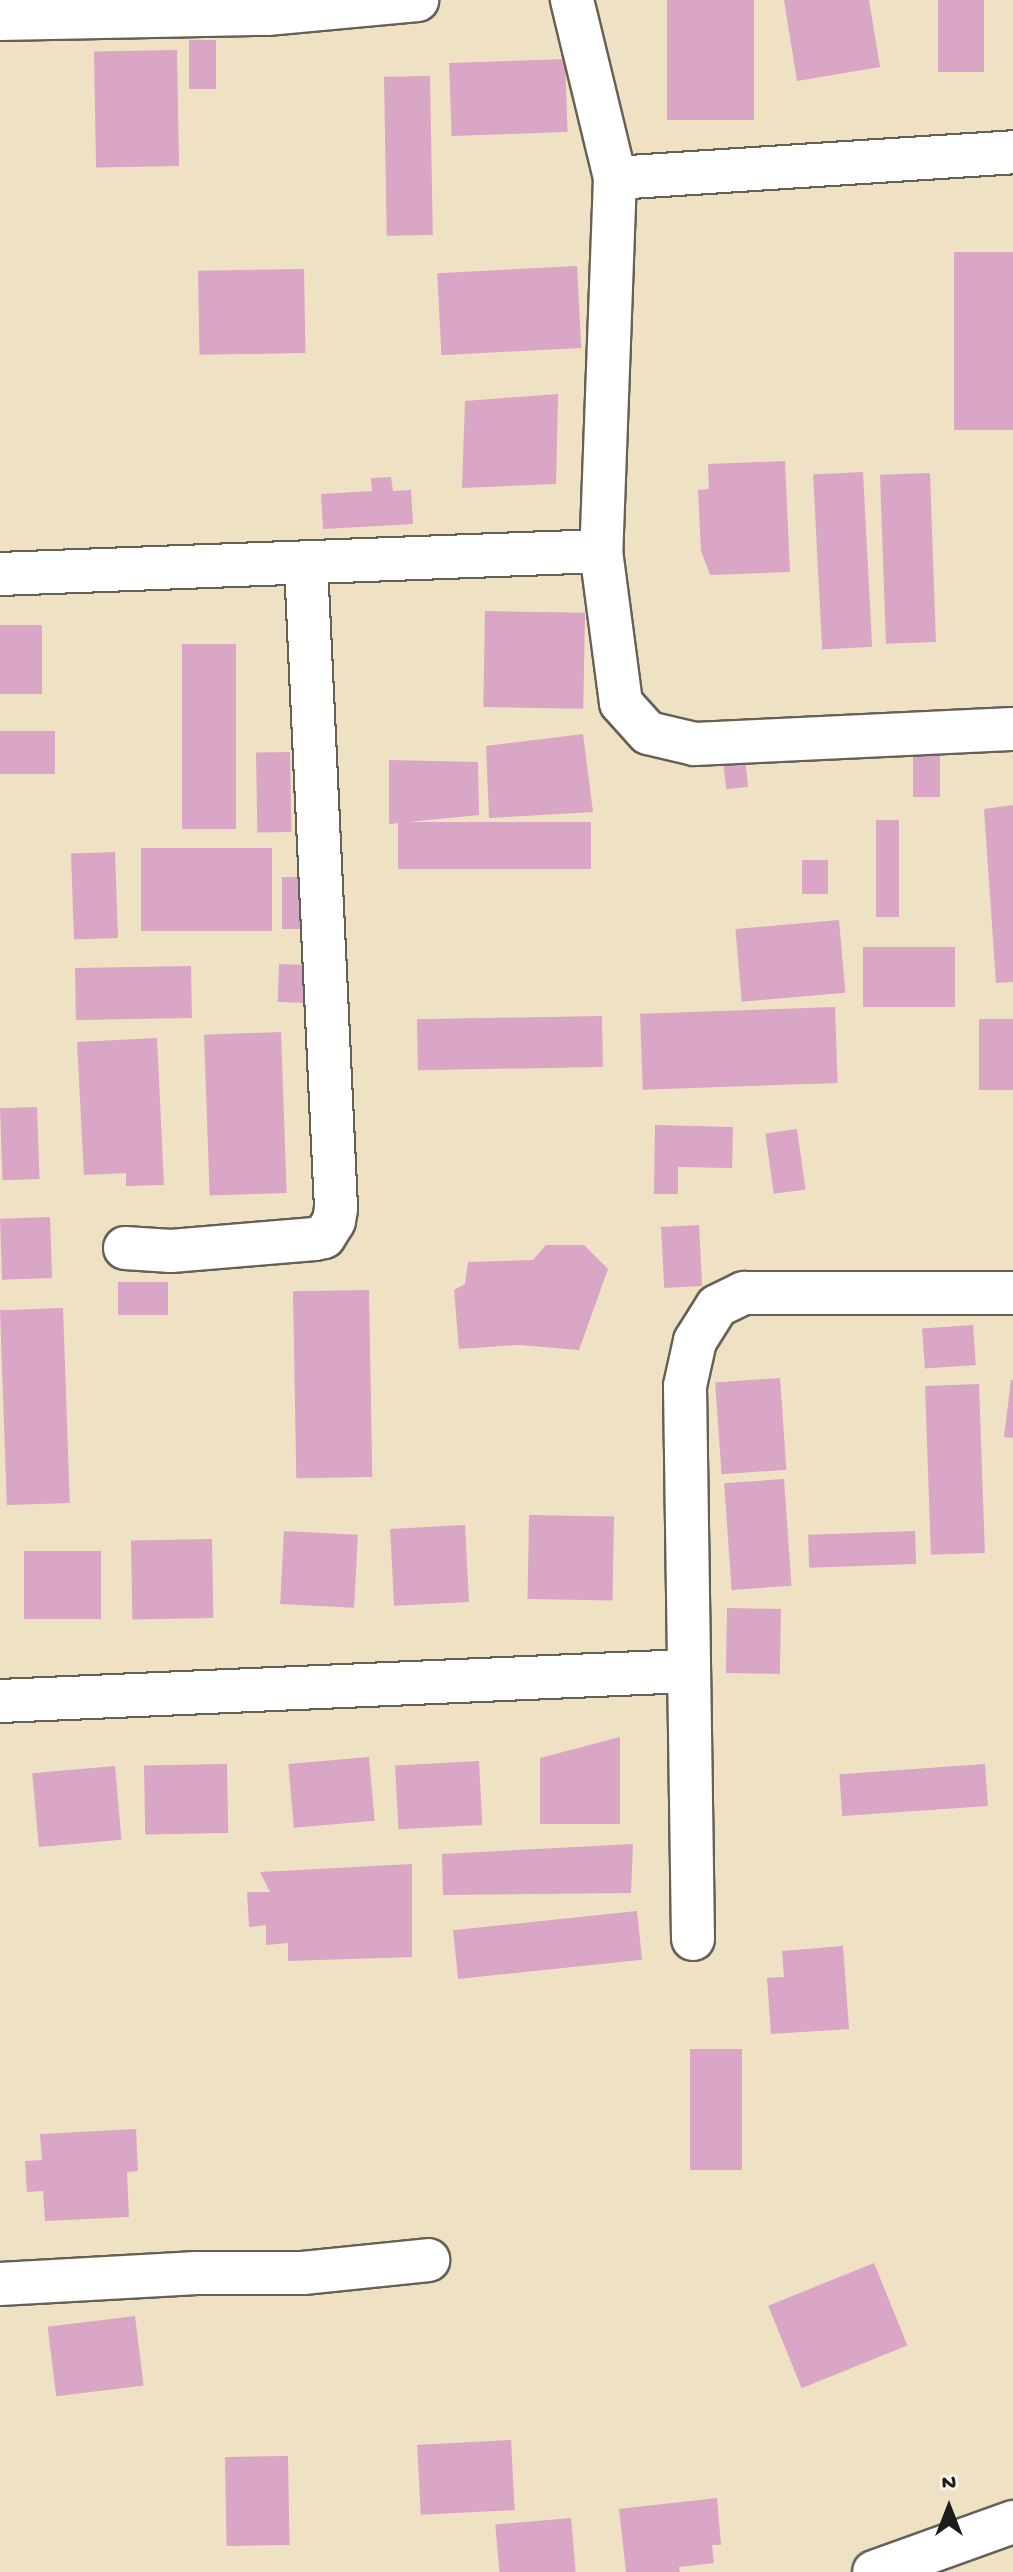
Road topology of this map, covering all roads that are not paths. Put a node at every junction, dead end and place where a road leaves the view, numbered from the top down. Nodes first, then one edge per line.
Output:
1 (417, 0) edge
2 (572, 0) edge
3 (0, 19) edge
4 (1013, 152) edge
5 (615, 178) junction
6 (601, 551) junction
7 (306, 564) junction
8 (0, 574) edge
9 (1013, 729) edge
10 (125, 1248) dead end
11 (1013, 1293) edge
12 (688, 1671) junction
13 (0, 1701) edge
14 (693, 1939) dead end
15 (428, 2260) dead end
16 (0, 2284) edge
17 (1013, 2522) edge
18 (874, 2572) edge

1 - 3 street
2 - 5 street
4 - 5 street
5 - 6 street
6 - 7 street
6 - 9 street
7 - 8 street
7 - 10 street
11 - 12 street
12 - 13 street
12 - 14 street
15 - 16 street
17 - 18 street

